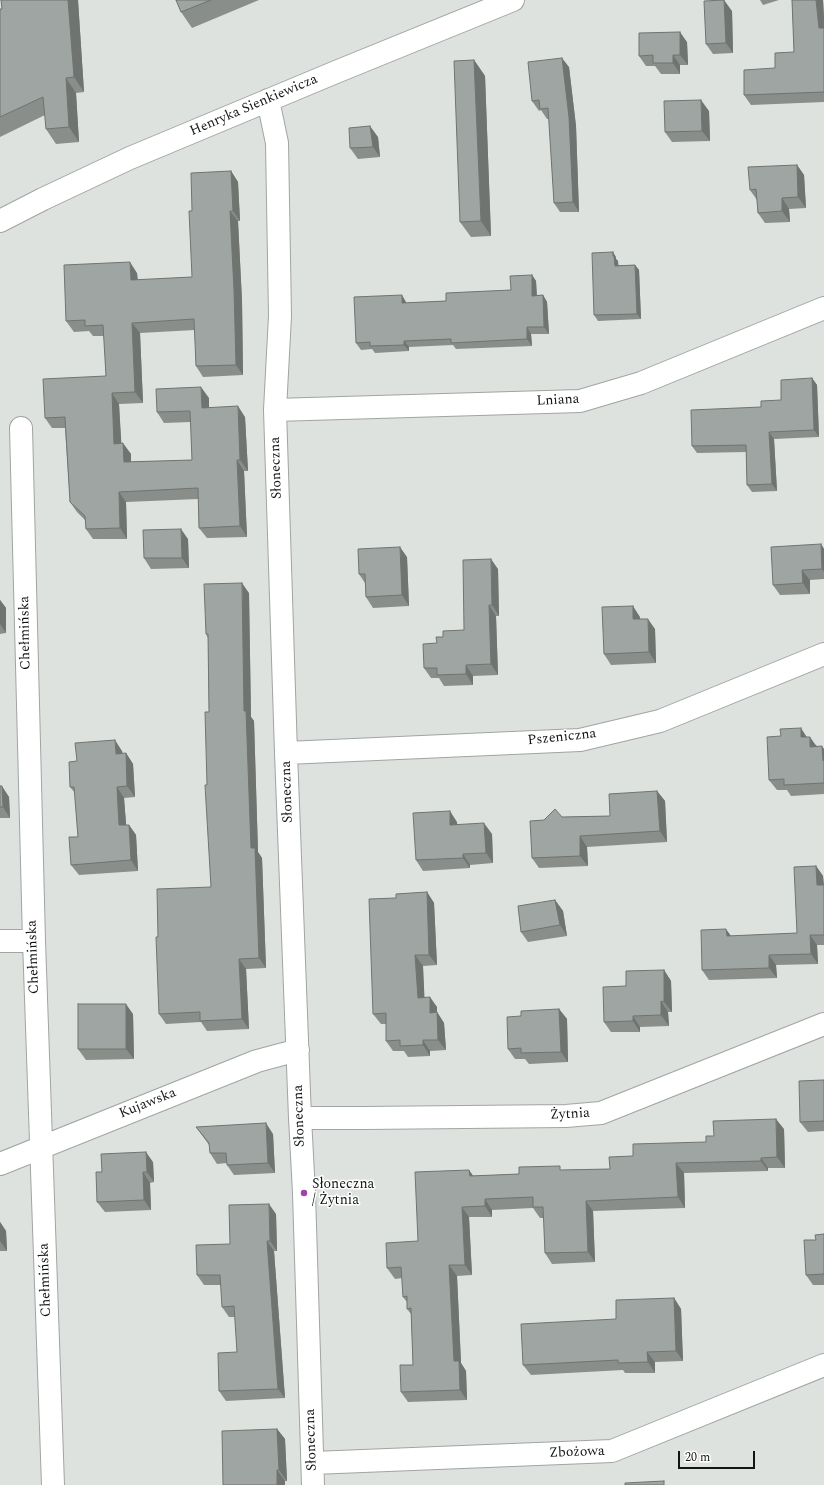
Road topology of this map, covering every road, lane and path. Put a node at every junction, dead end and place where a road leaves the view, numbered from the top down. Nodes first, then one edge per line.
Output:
1 (513, 0) edge
2 (268, 100) junction
3 (0, 221) edge
4 (824, 308) edge
5 (276, 410) junction
6 (22, 428) dead end
7 (824, 654) edge
8 (286, 753) junction
9 (34, 941) junction
10 (0, 942) edge
11 (824, 1024) edge
12 (298, 1050) junction
13 (300, 1118) junction
14 (42, 1146) junction
15 (0, 1164) edge
16 (824, 1364) edge
17 (313, 1463) junction
18 (53, 1485) edge
19 (313, 1485) edge

1 - 2 street, Henryka Sienkiewicza
2 - 3 street, Henryka Sienkiewicza
2 - 5 street, Słoneczna
4 - 5 street, Lniana
5 - 8 street, Słoneczna
6 - 9 street, Chełmińska
7 - 8 street, Pszeniczna
8 - 12 street, Słoneczna
9 - 10 street
9 - 14 street, Chełmińska
11 - 13 street, Żytnia
12 - 13 street, Słoneczna
12 - 14 street, Kujawska
13 - 17 street, Słoneczna
14 - 15 street, Kujawska
14 - 18 street, Chełmińska
16 - 17 street, Zbożowa
17 - 19 street, Słoneczna

